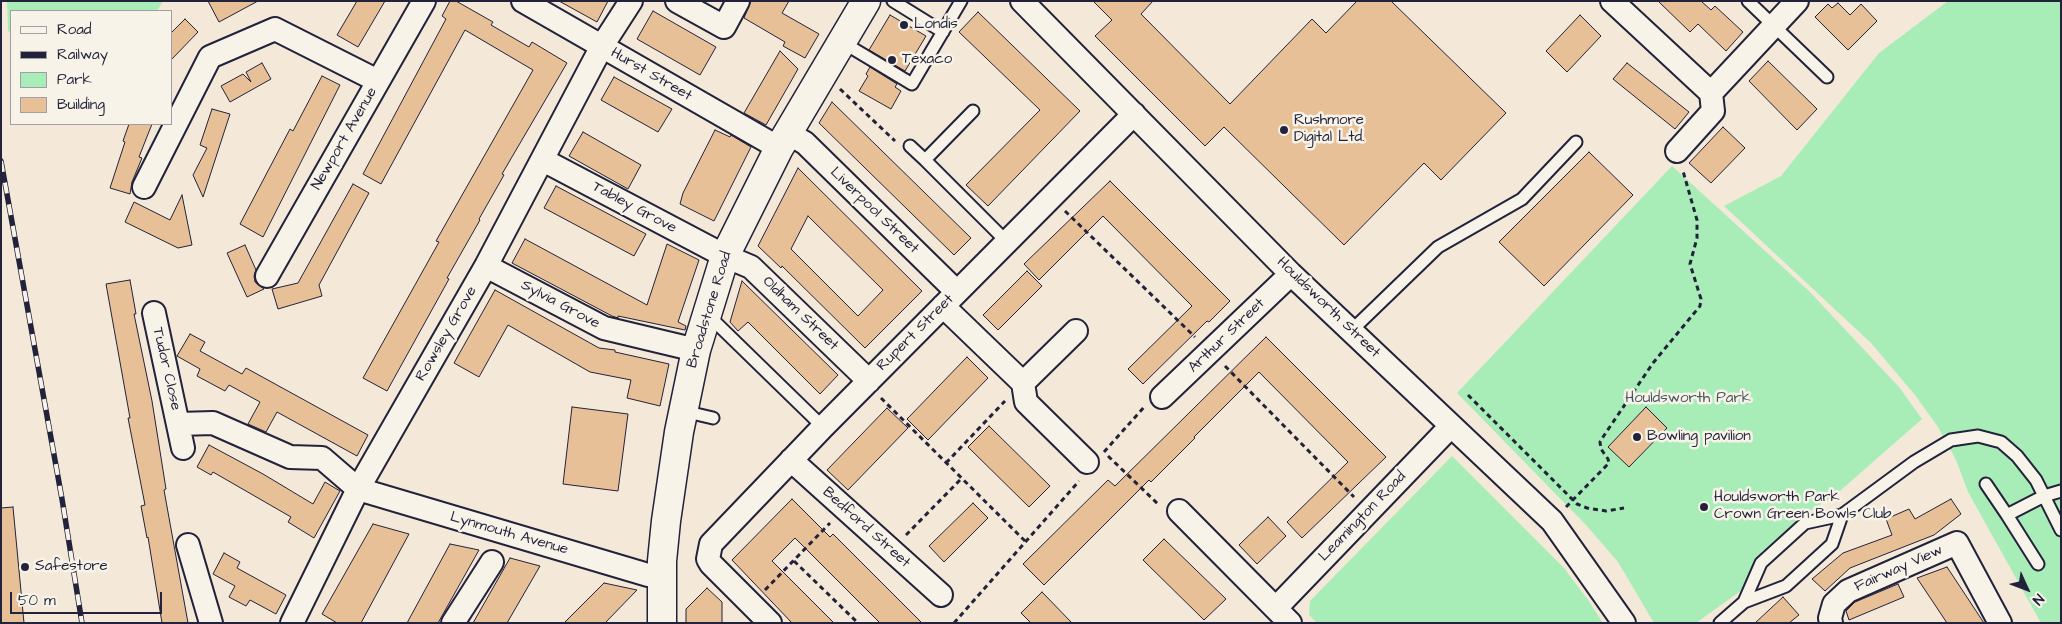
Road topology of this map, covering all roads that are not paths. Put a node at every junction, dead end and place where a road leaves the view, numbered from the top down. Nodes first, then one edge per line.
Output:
1 (424, 1) edge
2 (523, 1) edge
3 (631, 1) edge
4 (678, 1) edge
5 (738, 1) edge
6 (866, 1) edge
7 (893, 1) edge
8 (962, 1) edge
9 (1022, 1) edge
10 (1612, 1) edge
11 (1748, 1) edge
12 (1796, 1) edge
13 (1774, 26) junction
14 (943, 32) junction
15 (842, 42) junction
16 (602, 46) junction
17 (1828, 77) dead end
18 (378, 81) junction
19 (1711, 93) junction
20 (973, 111) dead end
21 (1134, 114) junction
22 (784, 140) junction
23 (1576, 142) dead end
24 (910, 146) road end
25 (1677, 151) road end
26 (543, 160) junction
27 (925, 160) junction
28 (144, 187) dead end
29 (1007, 242) junction
30 (725, 256) junction
31 (486, 266) junction
32 (1291, 274) junction
33 (267, 276) dead end
34 (950, 299) junction
35 (706, 313) junction
36 (154, 314) dead end
37 (1076, 331) dead end
38 (1351, 331) junction
39 (696, 350) junction
40 (868, 382) junction
41 (1023, 383) junction
42 (1162, 397) road end
43 (683, 411) junction
44 (713, 418) dead end
45 (178, 424) junction
46 (824, 426) junction
47 (1451, 426) junction
48 (183, 448) dead end
49 (792, 460) junction
50 (1092, 464) road end
51 (1986, 484) dead end
52 (358, 489) junction
53 (2061, 491) edge
54 (2044, 496) junction
55 (1179, 511) road end
56 (1842, 515) junction
57 (2007, 515) junction
58 (2061, 530) edge
59 (188, 545) dead end
60 (492, 562) dead end
61 (2038, 564) dead end
62 (661, 576) junction
63 (941, 595) dead end
64 (1744, 602) junction
65 (1283, 615) edge
66 (294, 622) edge
67 (656, 622) edge
68 (211, 623) edge
69 (453, 623) edge
70 (770, 623) edge
71 (1624, 623) edge
72 (1720, 623) edge
73 (1831, 623) edge
74 (2000, 623) edge

1 - 18 street, Newport Avenue
2 - 16 street, Hurst Street
3 - 16 street, Rowsley Grove
4 - 5 street
6 - 15 main road, Broadstone Road
7 - 14 lane
8 - 14 lane
9 - 21 street, Houldsworth Street
10 - 19 street
11 - 13 lane
12 - 13 street
13 - 17 lane
13 - 19 street
14 - 15 lane
15 - 22 main road, Broadstone Road
16 - 22 street, Hurst Street
16 - 26 street, Rowsley Grove
18 - 28 street
18 - 33 street, Newport Avenue
19 - 25 street
20 - 27 lane
21 - 29 street, Rupert Street
21 - 32 street, Houldsworth Street
22 - 30 main road, Broadstone Road
22 - 34 street, Liverpool Street
23 - 38 lane
24 - 27 lane
26 - 30 street, Tabley Grove
26 - 31 street, Rowsley Grove
27 - 29 lane
29 - 34 street, Rupert Street
30 - 35 main road, Broadstone Road
30 - 40 street, Oldham Street
31 - 39 street, Sylvia Grove
31 - 52 street, Rowsley Grove
32 - 38 street, Houldsworth Street
32 - 42 street, Arthur Street
34 - 40 street, Rupert Street
34 - 41 street, Liverpool Street
35 - 39 main road, Broadstone Road
35 - 46 lane
36 - 45 street, Tudor Close
37 - 41 street
38 - 47 street, Houldsworth Street
39 - 43 main road, Broadstone Road
40 - 46 street, Rupert Street
41 - 50 street
43 - 44 lane
43 - 62 main road, Broadstone Road
45 - 48 street, Tudor Close
45 - 52 street, Tudor Close
46 - 49 street, Rupert Street
47 - 65 street, Leamington Road
47 - 71 street, Houldsworth Street
49 - 63 street, Bedford Street
49 - 70 street, Rupert Street
51 - 57 lane
52 - 62 street, Lynmouth Avenue
52 - 66 street, Rowsley Grove
53 - 54 lane
54 - 56 lane
54 - 57 lane
54 - 58 lane
55 - 65 street
56 - 64 lane
56 - 64 lane
57 - 61 lane
59 - 68 street
60 - 69 street
62 - 67 main road, Broadstone Road
64 - 72 lane
73 - 74 street, Fairway View

